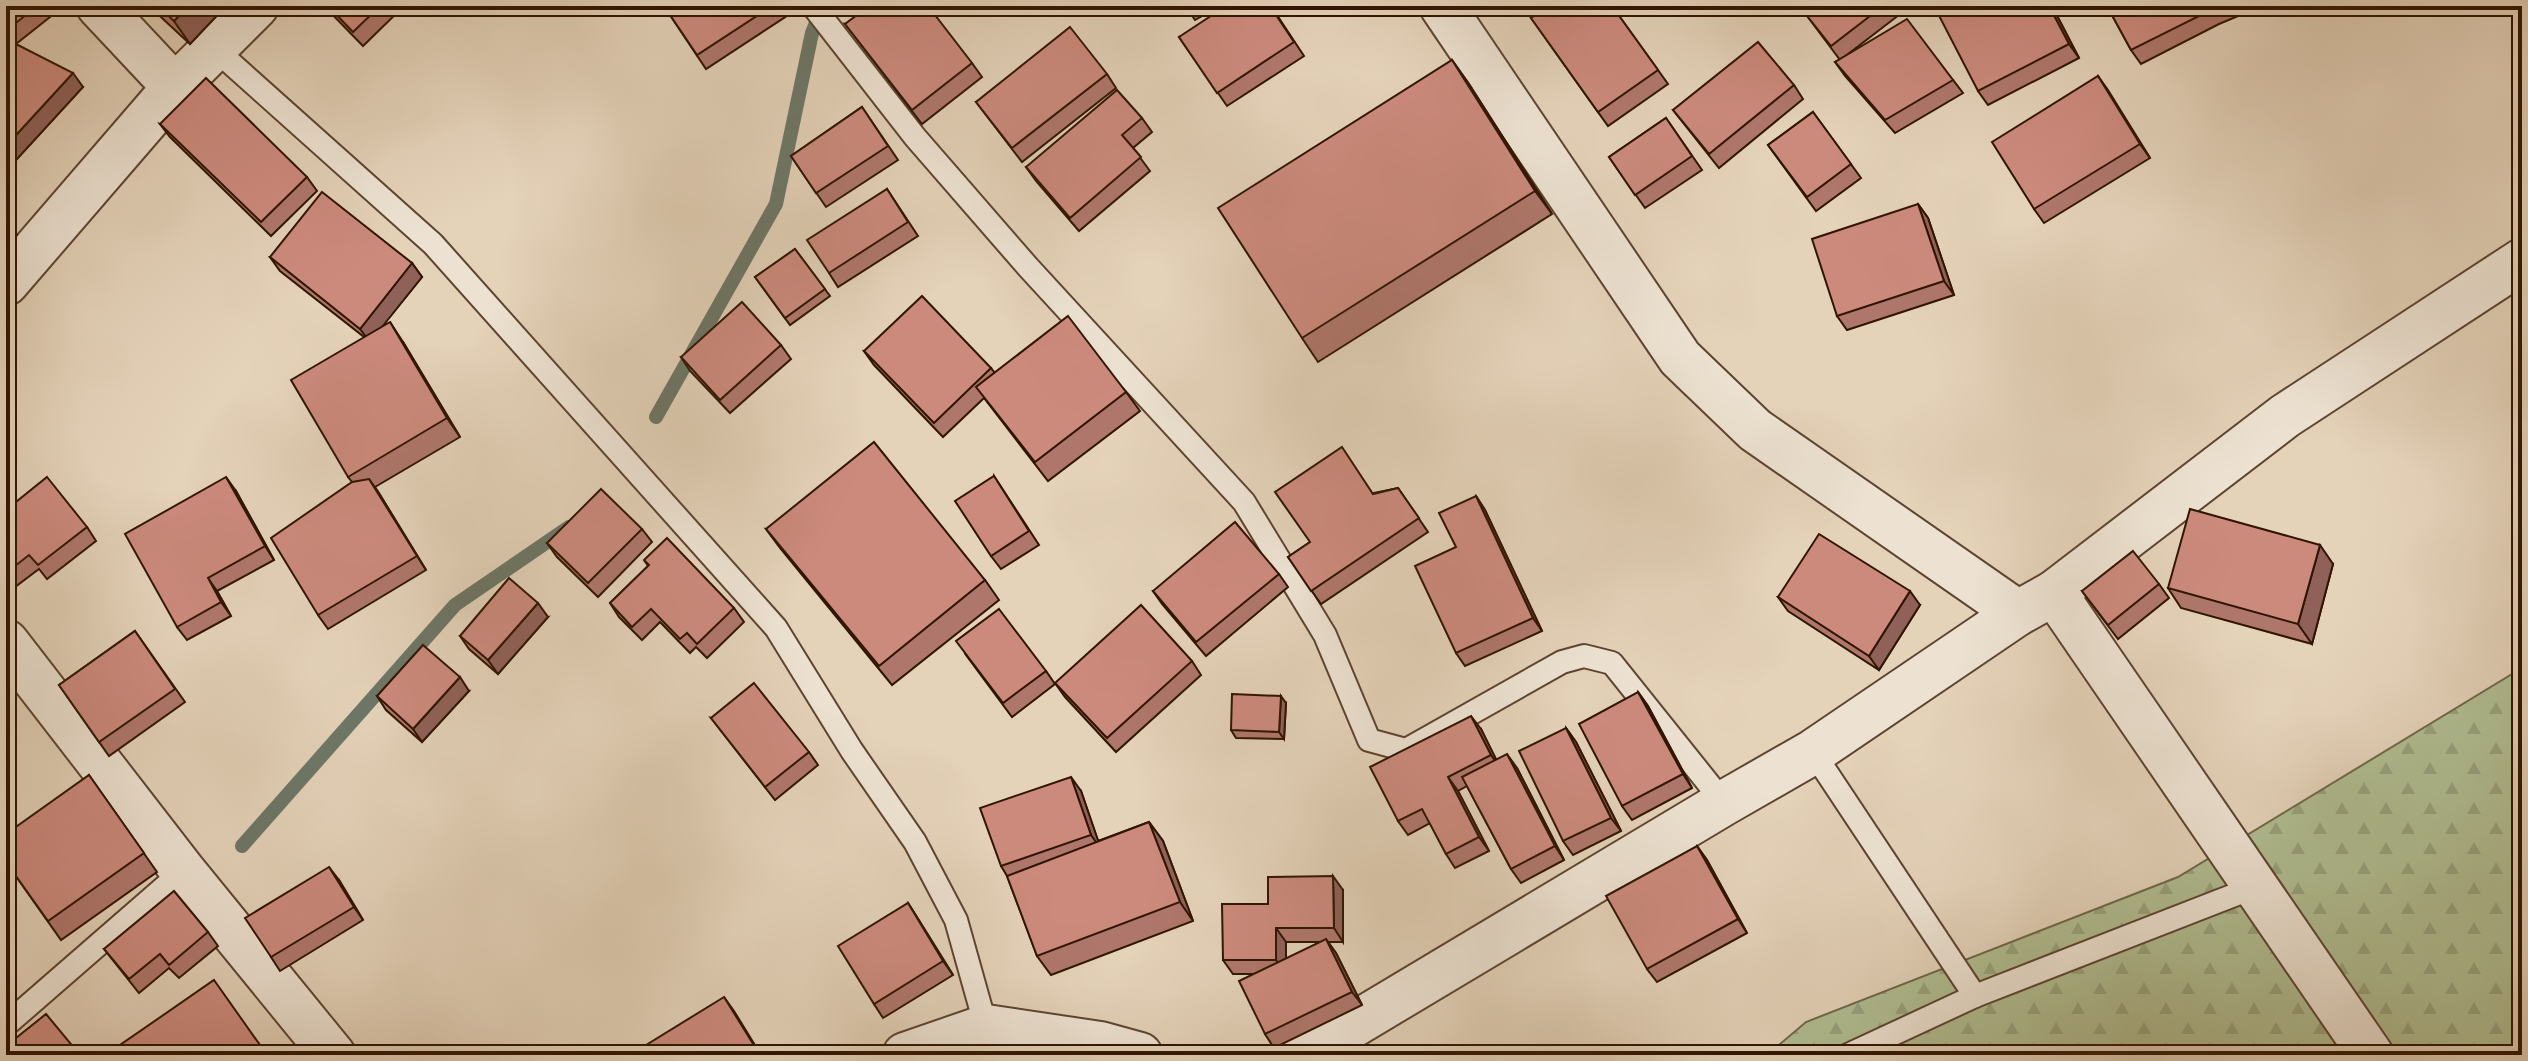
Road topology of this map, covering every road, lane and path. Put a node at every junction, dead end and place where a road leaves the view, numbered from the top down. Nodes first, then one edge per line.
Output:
1 (99, 6) edge
2 (256, 6) edge
3 (813, 6) edge
4 (1442, 6) edge
5 (215, 49) junction
6 (175, 87) junction
7 (2522, 261) edge
8 (6, 283) edge
9 (2036, 603) junction
10 (9, 653) edge
11 (1813, 752) junction
12 (1724, 803) junction
13 (183, 871) junction
14 (2255, 887) junction
15 (1975, 996) junction
16 (6, 1025) edge
17 (986, 1027) junction
18 (333, 1055) edge
19 (905, 1055) edge
20 (1140, 1055) edge
21 (1303, 1055) edge
22 (1848, 1055) edge
23 (2371, 1055) edge

1 - 6 street
2 - 5 street
3 - 12 lane
4 - 9 street
5 - 6 street
5 - 17 lane
6 - 8 street
7 - 9 street
9 - 11 street
9 - 14 street
10 - 13 street
11 - 12 street
11 - 15 lane
12 - 21 street
13 - 16 lane
13 - 18 street
14 - 15 lane
14 - 23 street
15 - 22 lane
17 - 19 street
17 - 20 street

